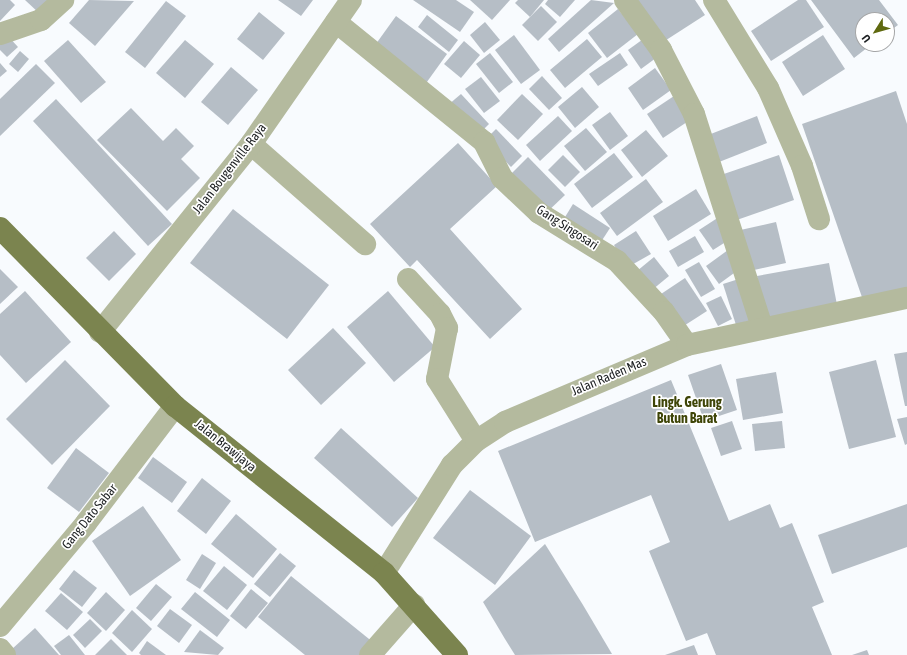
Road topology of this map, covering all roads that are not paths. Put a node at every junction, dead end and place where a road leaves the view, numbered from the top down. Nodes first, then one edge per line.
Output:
1 (63, 0) edge
2 (351, 0) edge
3 (624, 0) edge
4 (714, 0) edge
5 (336, 22) junction
6 (0, 34) edge
7 (252, 144) junction
8 (819, 219) dead end
9 (0, 228) edge
10 (365, 244) dead end
11 (408, 279) dead end
12 (907, 298) edge
13 (762, 327) junction
14 (100, 332) junction
15 (687, 344) junction
16 (175, 406) junction
17 (476, 441) junction
18 (384, 573) junction
19 (414, 605) junction
20 (0, 626) edge
21 (0, 649) edge
22 (5, 655) edge
23 (370, 655) edge
24 (457, 655) edge

1 - 6 street
2 - 5 street, Jalan Bougenville Raya
3 - 13 street
4 - 8 street
5 - 7 street, Jalan Bougenville Raya
5 - 15 street, Gang Singosari
7 - 10 street
7 - 14 street, Jalan Bougenville Raya
9 - 14 main road, Jalan Brawijaya
11 - 17 street
12 - 13 street, Jalan Raden Mas
13 - 15 street, Jalan Raden Mas
14 - 16 main road, Jalan Brawijaya
15 - 17 street, Jalan Raden Mas
16 - 18 main road, Jalan Brawijaya
16 - 20 street, Gang Dato Sabar
17 - 18 street, Jalan Raden Mas
18 - 19 main road, Jalan Brawijaya
19 - 23 street
19 - 24 main road, Jalan Brawijaya
21 - 22 street

